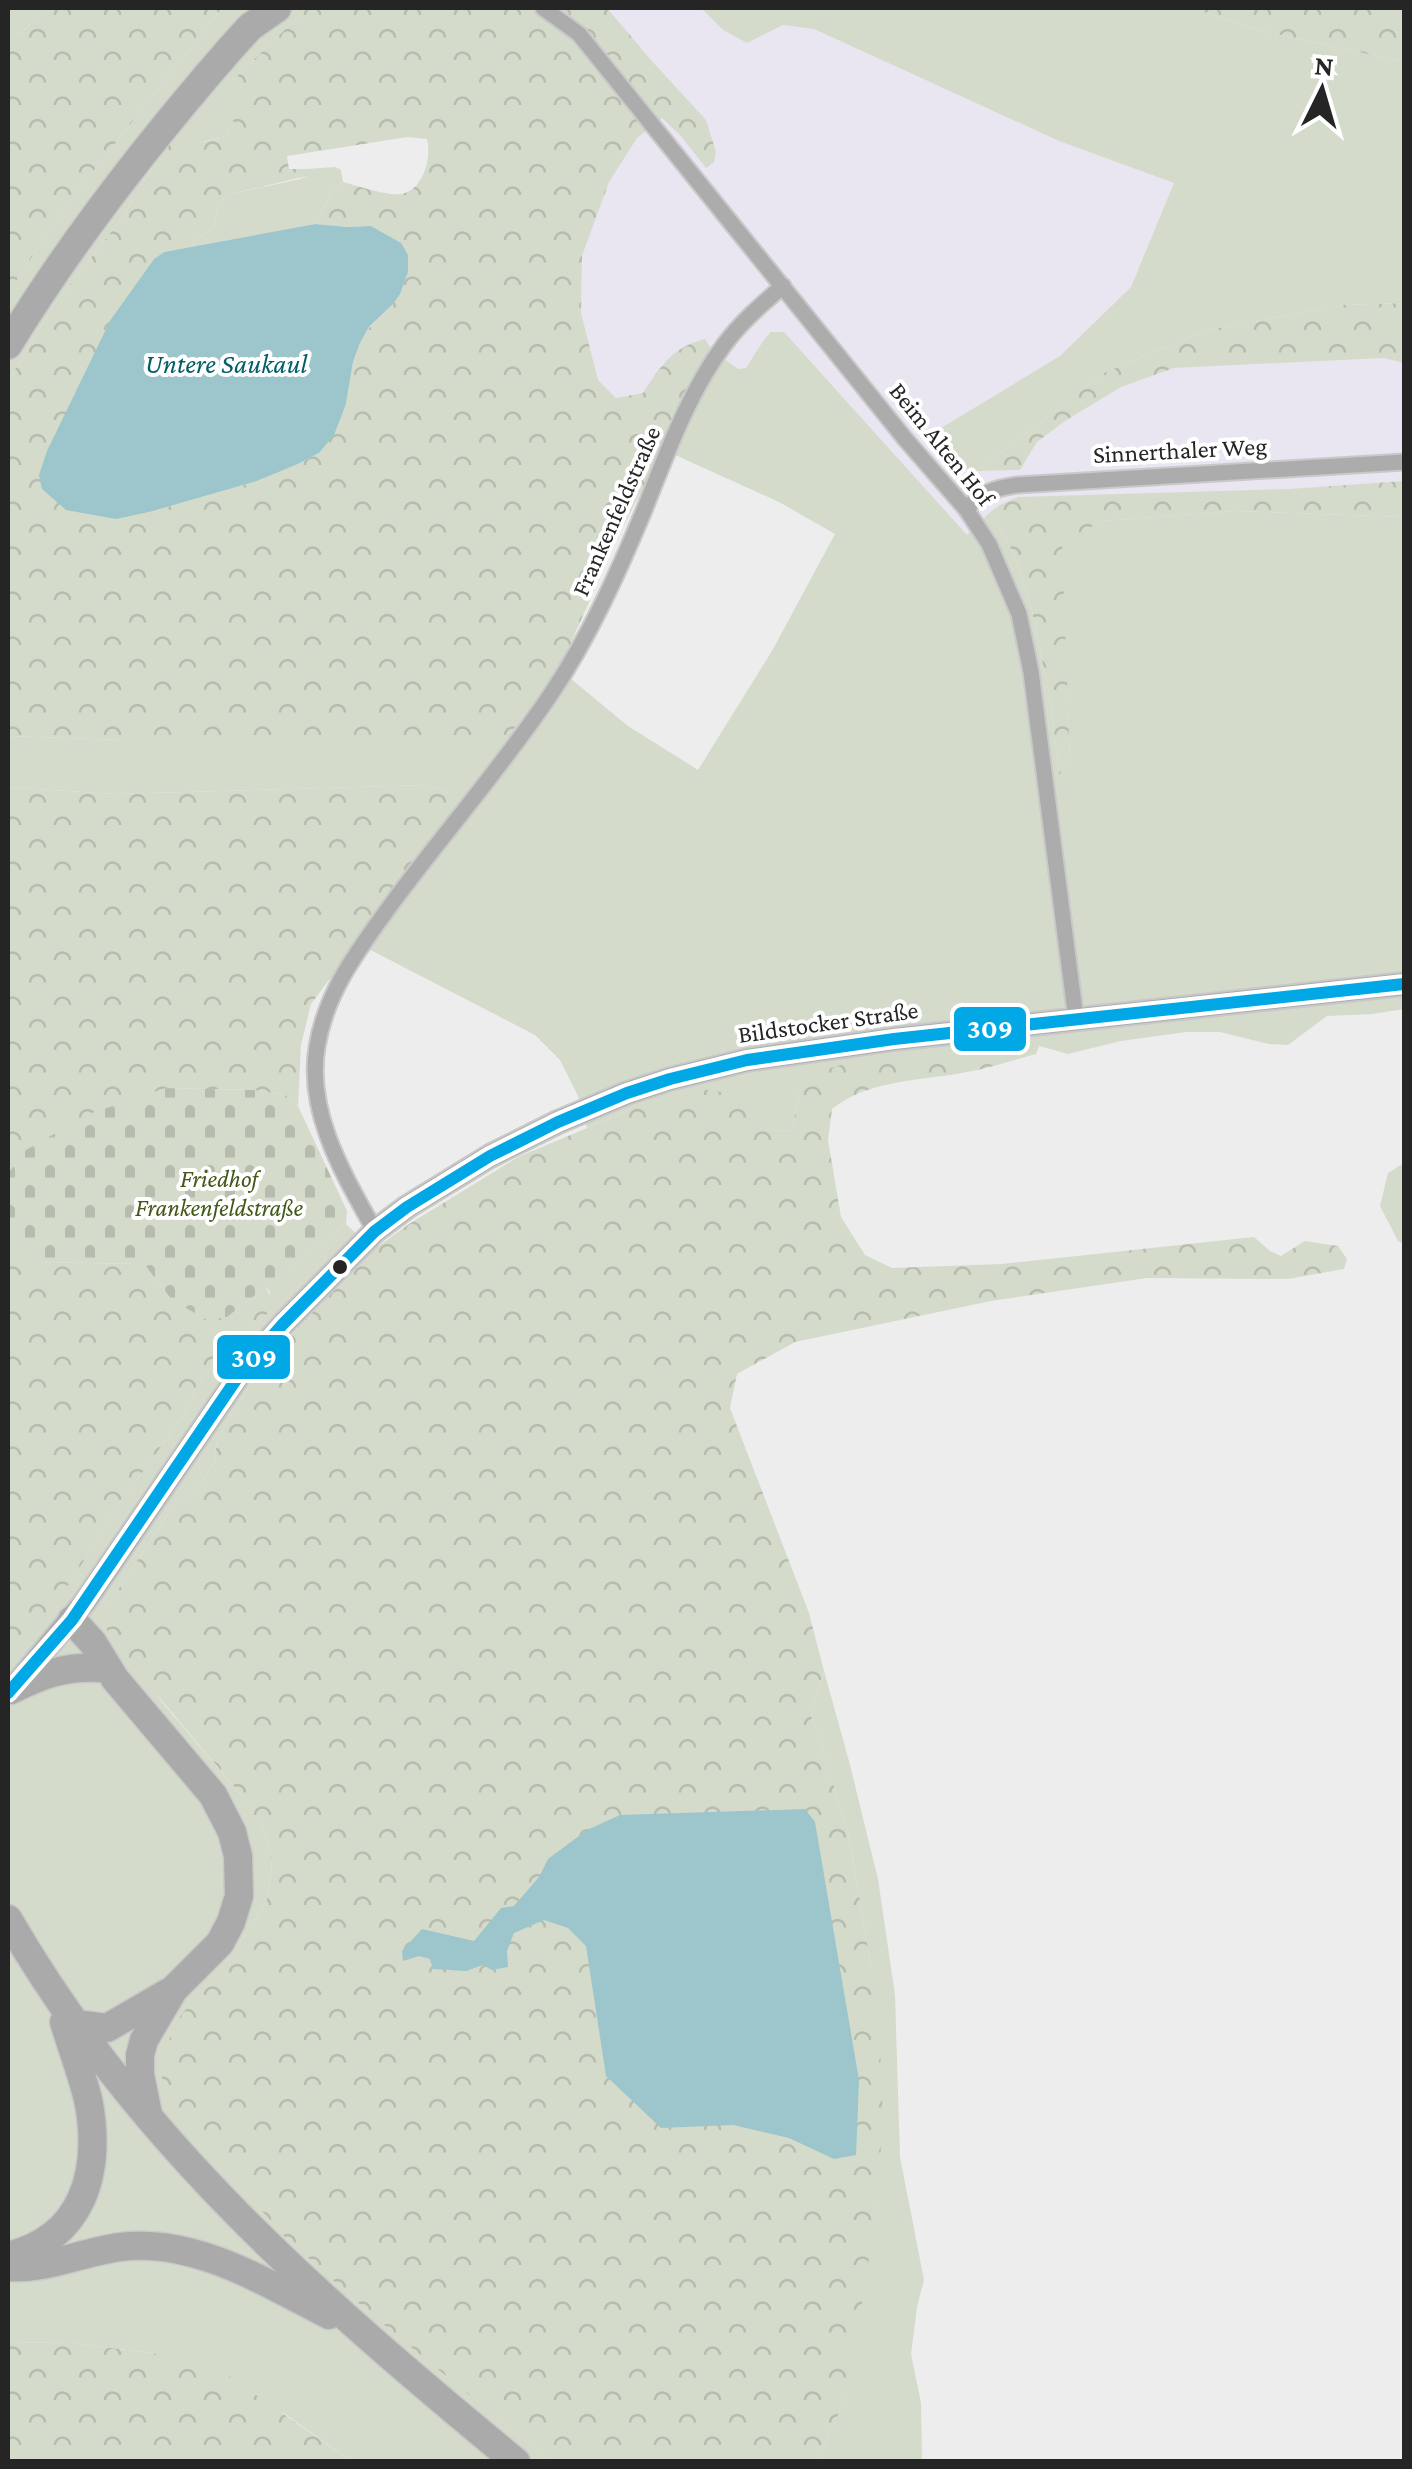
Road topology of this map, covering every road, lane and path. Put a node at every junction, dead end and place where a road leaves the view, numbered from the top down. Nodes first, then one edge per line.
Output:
1 (277, 8) edge
2 (543, 8) edge
3 (255, 18) edge
4 (783, 286) junction
5 (8, 345) edge
6 (1404, 462) edge
7 (966, 509) junction
8 (1404, 984) edge
9 (1076, 1019) junction
10 (375, 1231) junction
11 (67, 1625) junction
12 (107, 1674) junction
13 (9, 1692) edge
14 (8, 1919) edge
15 (174, 1989) junction
16 (56, 1996) junction
17 (76, 2024) junction
18 (148, 2118) junction
19 (8, 2256) edge
20 (8, 2266) edge
21 (362, 2332) junction
22 (516, 2462) edge

1 - 3 highway
2 - 4 street, Beim Alten Hof
3 - 5 highway
4 - 7 street, Beim Alten Hof
4 - 10 street, Frankenfeldstraße
6 - 7 street, Sinnerthaler Weg
7 - 9 street, Beim Alten Hof
8 - 9 main road, Bildstocker Straße
9 - 10 main road, Bildstocker Straße
10 - 11 main road, Bildstocker Straße
11 - 12 highway
11 - 13 main road, Bildstocker Straße
12 - 13 highway
12 - 15 highway
14 - 16 highway
15 - 17 highway
15 - 18 highway
16 - 17 highway
16 - 19 highway
17 - 18 highway
18 - 21 highway
20 - 21 highway
21 - 22 highway

